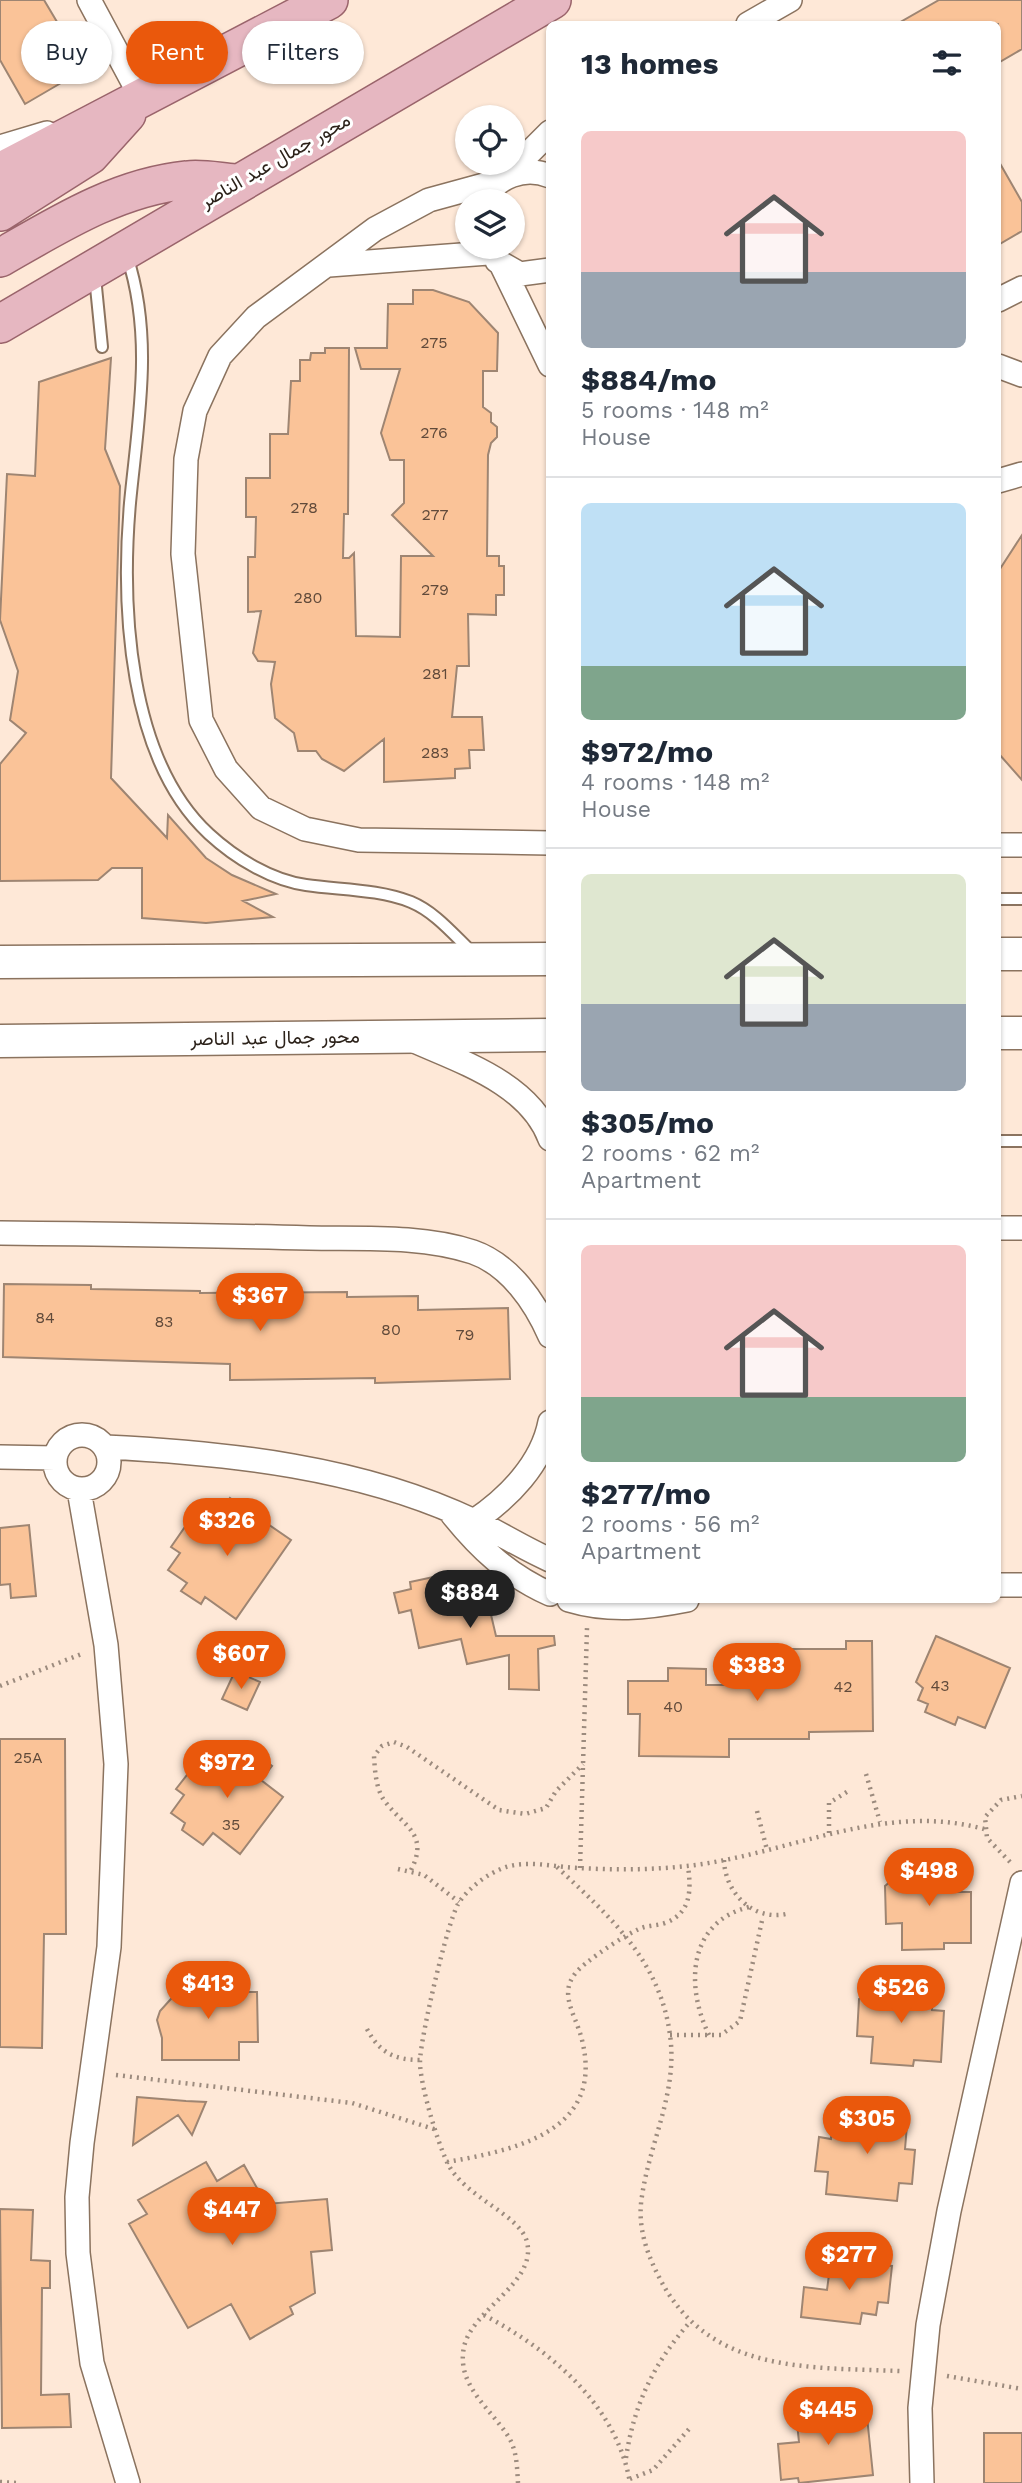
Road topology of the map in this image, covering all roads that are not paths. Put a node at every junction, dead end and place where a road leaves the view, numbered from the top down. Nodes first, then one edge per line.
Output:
1 (89, 0) edge
2 (329, 0) edge
3 (552, 0) edge
4 (790, 0) edge
5 (753, 21) edge
6 (141, 97) junction
7 (107, 115) junction
8 (546, 136) edge
9 (0, 147) edge
10 (0, 172) edge
11 (546, 174) edge
12 (511, 176) junction
13 (235, 183) junction
14 (497, 189) edge
15 (0, 212) edge
16 (124, 249) junction
17 (455, 257) edge
18 (0, 258) edge
19 (494, 259) edge
20 (498, 259) edge
21 (326, 266) junction
22 (94, 268) junction
23 (546, 271) edge
24 (1022, 288) edge
25 (1001, 298) edge
26 (0, 324) edge
27 (102, 347) dead end
28 (546, 357) edge
29 (1001, 367) edge
30 (1022, 375) edge
31 (1022, 474) edge
32 (1001, 482) edge
33 (546, 843) edge
34 (1001, 845) edge
35 (1022, 845) edge
36 (1001, 899) edge
37 (1022, 899) edge
38 (1001, 954) edge
39 (1022, 954) edge
40 (479, 959) junction
41 (546, 959) edge
42 (0, 962) edge
43 (1001, 1033) edge
44 (1022, 1033) edge
45 (402, 1035) junction
46 (546, 1035) edge
47 (0, 1041) edge
48 (546, 1132) edge
49 (1001, 1140) edge
50 (1022, 1141) edge
51 (1001, 1228) edge
52 (1022, 1228) edge
53 (0, 1233) edge
54 (546, 1328) edge
55 (546, 1432) edge
56 (105, 1447) junction
57 (0, 1457) edge
58 (55, 1458) junction
59 (79, 1490) junction
60 (450, 1511) junction
61 (474, 1521) junction
62 (546, 1558) edge
63 (1001, 1585) edge
64 (1022, 1585) edge
65 (546, 1592) edge
66 (584, 1603) edge
67 (666, 1603) edge
68 (1017, 1873) edge
69 (128, 2483) edge
70 (922, 2483) edge

1 - 6 street
2 - 6 main road
3 - 13 main road, محور جمال عبد الناصر
4 - 5 street
6 - 7 main road
6 - 15 main road
7 - 9 street
7 - 10 main road
8 - 12 street
11 - 12 street
12 - 14 street
12 - 21 street
13 - 16 main road, محور جمال عبد الناصر
13 - 18 main road
16 - 22 main road, محور جمال عبد الناصر
16 - 40 lane
17 - 21 street
19 - 28 street
20 - 23 street
21 - 33 street
22 - 26 main road, محور جمال عبد الناصر
22 - 27 lane
24 - 25 street
29 - 30 street
31 - 32 street
34 - 35 street
36 - 37 lane
38 - 39 main road
40 - 41 main road
40 - 42 main road
43 - 44 main road
45 - 46 main road, محور جمال عبد الناصر
45 - 47 main road, محور جمال عبد الناصر
45 - 48 street
49 - 50 lane
51 - 52 street
53 - 54 street
55 - 61 street
56 - 58 street
56 - 59 street
56 - 60 street
57 - 58 street
58 - 59 street
59 - 69 street
60 - 61 street
60 - 65 street
61 - 62 street
63 - 64 street
66 - 67 street
68 - 70 street

